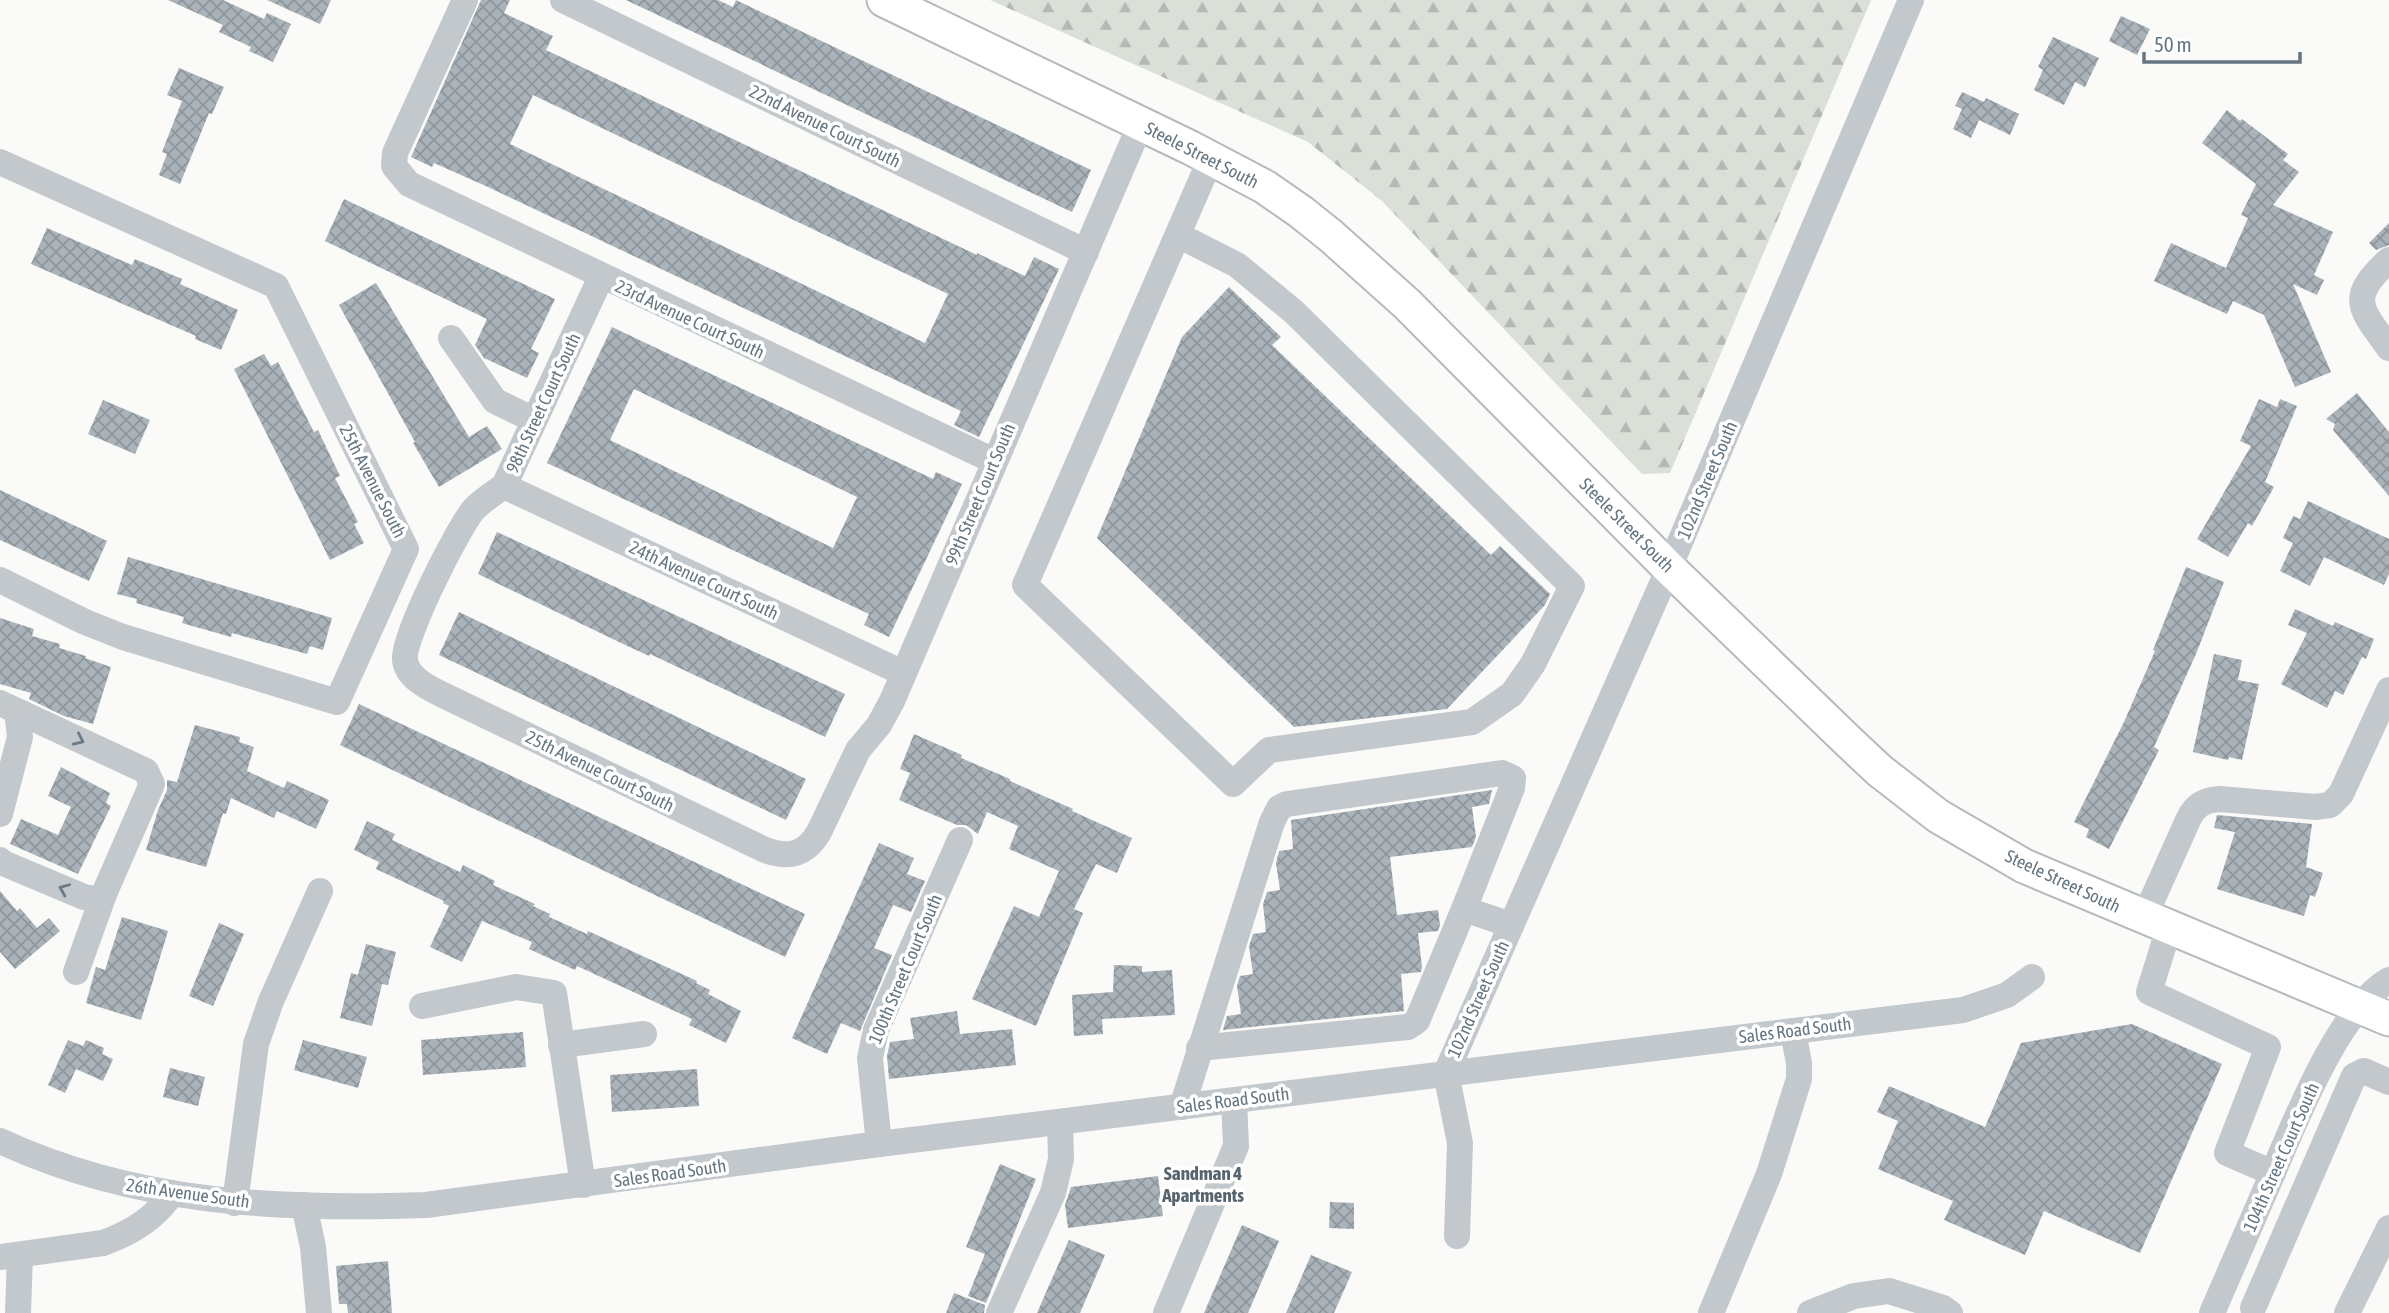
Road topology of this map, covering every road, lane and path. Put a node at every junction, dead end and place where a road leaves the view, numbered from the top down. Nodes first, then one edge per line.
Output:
1 (466, 0) edge
2 (563, 0) edge
3 (884, 0) edge
4 (1911, 0) edge
5 (1141, 123) junction
6 (1211, 158) junction
7 (0, 162) edge
8 (1178, 235) junction
9 (1086, 252) junction
10 (2389, 260) edge
11 (601, 277) junction
12 (452, 338) dead end
13 (2389, 348) edge
14 (534, 420) junction
15 (994, 461) junction
16 (504, 486) junction
17 (1669, 568) junction
18 (0, 580) edge
19 (408, 669) joint
20 (903, 673) junction
21 (2389, 690) edge
22 (9, 707) edge
23 (0, 814) edge
24 (961, 840) dead end
25 (800, 852) joint
26 (0, 860) edge
27 (320, 891) dead end
28 (104, 894) junction
29 (1464, 909) junction
30 (2156, 923) junction
31 (1511, 925) junction
32 (76, 972) dead end
33 (2032, 976) dead end
34 (2389, 980) edge
35 (422, 1006) dead end
36 (2374, 1013) edge
37 (1793, 1031) junction
38 (644, 1034) dead end
39 (561, 1045) junction
40 (1199, 1048) junction
41 (1446, 1073) junction
42 (2389, 1082) edge
43 (1234, 1101) junction
44 (1182, 1107) junction
45 (1060, 1122) junction
46 (0, 1141) edge
47 (879, 1144) junction
48 (2273, 1173) junction
49 (583, 1185) junction
50 (172, 1193) junction
51 (235, 1203) junction
52 (304, 1205) junction
53 (426, 1205) joint
54 (2389, 1228) edge
55 (1457, 1236) dead end
56 (10, 1256) edge
57 (2380, 1268) edge
58 (2216, 1303) edge
59 (2259, 1310) edge
60 (18, 1313) edge
61 (319, 1313) edge
62 (999, 1313) edge
63 (1166, 1313) edge
64 (1711, 1313) edge
65 (1810, 1313) edge
66 (1950, 1313) edge
67 (2347, 1313) edge

1 - 11 street, 23rd Avenue Court South
2 - 9 street, 22nd Avenue Court South
3 - 5 main road, Steele Street South
4 - 17 street, 102nd Street South
5 - 6 main road, Steele Street South
5 - 9 street, 99th Street Court South
6 - 8 street
6 - 17 main road, Steele Street South
7 - 18 street, 25th Avenue South
8 - 8 street
9 - 15 street, 99th Street Court South
10 - 13 street
11 - 14 street, 98th Street Court South
11 - 15 street, 23rd Avenue Court South
12 - 14 street
14 - 16 street, 98th Street Court South
15 - 20 street, 99th Street Court South
16 - 19 street, 98th Street Court South
16 - 20 street, 24th Avenue Court South
17 - 30 main road, Steele Street South
17 - 31 street, 102nd Street South
19 - 25 street, 25th Avenue Court South
20 - 25 street, 99th Street Court South
21 - 30 street
22 - 23 street
22 -> 28 street
24 - 47 street, 100th Street Court South
28 -> 26 street
27 - 51 street
28 - 32 street
29 - 31 street
29 - 40 street
29 - 40 street
30 - 36 main road, Steele Street South
30 - 48 street
31 - 41 street, 102nd Street South
33 - 37 street, Sales Road South
34 - 36 street
35 - 39 street
36 - 48 street, 104th Street Court South
37 - 41 street, Sales Road South
37 - 64 street
38 - 39 street
39 - 49 street
40 - 44 street
41 - 43 street, Sales Road South
41 - 55 street
42 - 59 street
43 - 44 street, Sales Road South
43 - 63 street
44 - 45 street, Sales Road South
45 - 47 street, Sales Road South
45 - 62 street
46 - 50 street, 26th Avenue South
47 - 49 street, Sales Road South
48 - 58 street, 104th Street Court South
49 - 53 street, Sales Road South
50 - 51 street, 26th Avenue South
50 - 56 street
51 - 52 street, 26th Avenue South
52 - 53 street, 26th Avenue South
52 - 61 street
54 - 57 street
56 - 60 street
57 - 67 street
58 - 59 street
65 - 66 street

